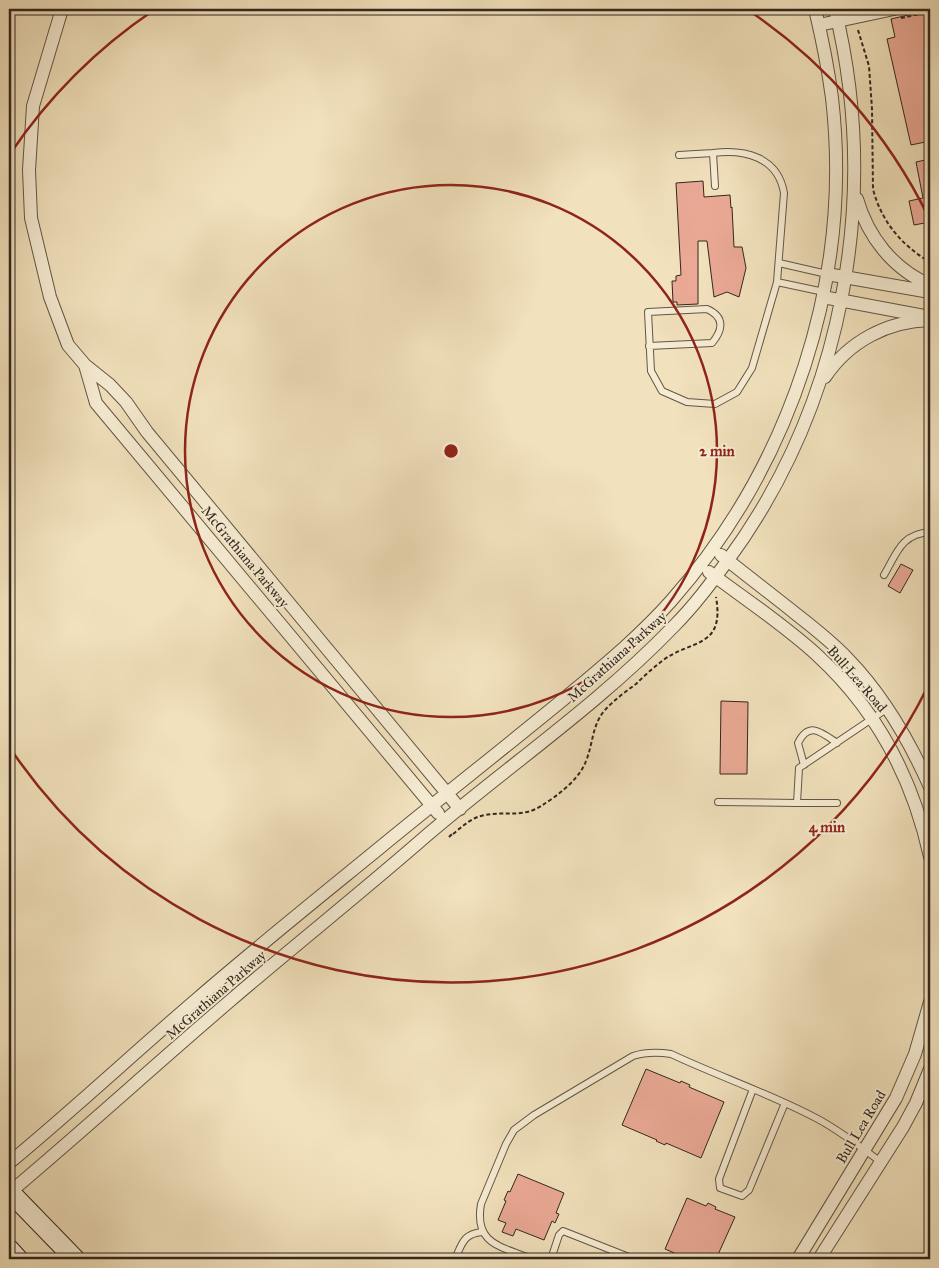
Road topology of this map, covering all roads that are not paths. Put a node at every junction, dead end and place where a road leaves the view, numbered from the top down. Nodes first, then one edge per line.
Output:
1 (62, 9) edge
2 (815, 9) edge
3 (835, 9) edge
4 (894, 9) edge
5 (838, 22) junction
6 (819, 25) junction
7 (714, 153) junction
8 (679, 155) dead end
9 (715, 186) dead end
10 (855, 186) junction
11 (780, 263) junction
12 (827, 274) junction
13 (846, 277) junction
14 (777, 282) junction
15 (930, 285) edge
16 (930, 292) edge
17 (823, 295) junction
18 (842, 301) junction
19 (930, 319) edge
20 (649, 346) junction
21 (86, 365) junction
22 (818, 387) junction
23 (930, 532) edge
24 (713, 549) junction
25 (728, 560) junction
26 (701, 566) junction
27 (884, 575) dead end
28 (716, 577) junction
29 (888, 708) junction
30 (873, 719) junction
31 (837, 743) junction
32 (804, 765) junction
33 (930, 787) edge
34 (448, 794) junction
35 (718, 802) dead end
36 (797, 803) junction
37 (836, 804) dead end
38 (433, 806) junction
39 (460, 809) junction
40 (444, 821) junction
41 (930, 857) edge
42 (930, 1002) edge
43 (930, 1069) edge
44 (753, 1089) junction
45 (785, 1103) junction
46 (865, 1150) junction
47 (881, 1162) junction
48 (9, 1163) edge
49 (9, 1192) edge
50 (482, 1232) junction
51 (9, 1249) edge
52 (527, 1258) edge
53 (18, 1259) edge
54 (75, 1259) edge
55 (455, 1259) edge
56 (551, 1259) edge
57 (634, 1259) edge
58 (798, 1259) edge
59 (819, 1259) edge

1 - 21 street, McGrathiana Parkway
2 - 6 street, McGrathiana Parkway
3 - 5 street, McGrathiana Parkway
4 - 5 street
5 - 6 street
5 - 10 street, McGrathiana Parkway
6 - 12 street, McGrathiana Parkway
7 - 8 lane
7 - 9 lane
7 - 11 lane
10 - 13 street, McGrathiana Parkway
10 - 15 street
11 - 12 lane
11 - 14 lane
12 - 13 street
12 - 17 street, McGrathiana Parkway
13 - 16 street
13 - 18 street, McGrathiana Parkway
14 - 17 lane
14 - 20 lane
17 - 18 street
17 - 24 street, McGrathiana Parkway
18 - 19 street
18 - 22 street, McGrathiana Parkway
19 - 22 street
20 - 20 lane
21 - 34 street, McGrathiana Parkway
21 - 38 street, McGrathiana Parkway
22 - 25 street, McGrathiana Parkway
23 - 27 lane
24 - 25 street, Bull Lea Road
24 - 26 street, McGrathiana Parkway
25 - 28 street, McGrathiana Parkway
25 - 29 street, Bull Lea Road
26 - 28 street, Bull Lea Road
26 - 34 street, McGrathiana Parkway
28 - 30 street, Bull Lea Road
28 - 39 street, McGrathiana Parkway
29 - 30 lane
29 - 33 street, Bull Lea Road
30 - 31 lane
30 - 41 street, Bull Lea Road
31 - 32 lane
31 - 32 lane
32 - 36 lane
34 - 38 street, McGrathiana Parkway
34 - 39 street, McGrathiana Parkway
35 - 36 lane
36 - 37 lane
38 - 40 street, McGrathiana Parkway
38 - 48 street, McGrathiana Parkway
39 - 40 street, McGrathiana Parkway
40 - 49 street, McGrathiana Parkway
42 - 46 street, Bull Lea Road
43 - 47 street
44 - 45 lane
44 - 45 lane
44 - 50 lane
45 - 46 lane
46 - 47 lane
46 - 58 street, Bull Lea Road
47 - 59 street
49 - 54 main road
50 - 52 lane
50 - 55 lane
51 - 53 main road
56 - 57 lane

